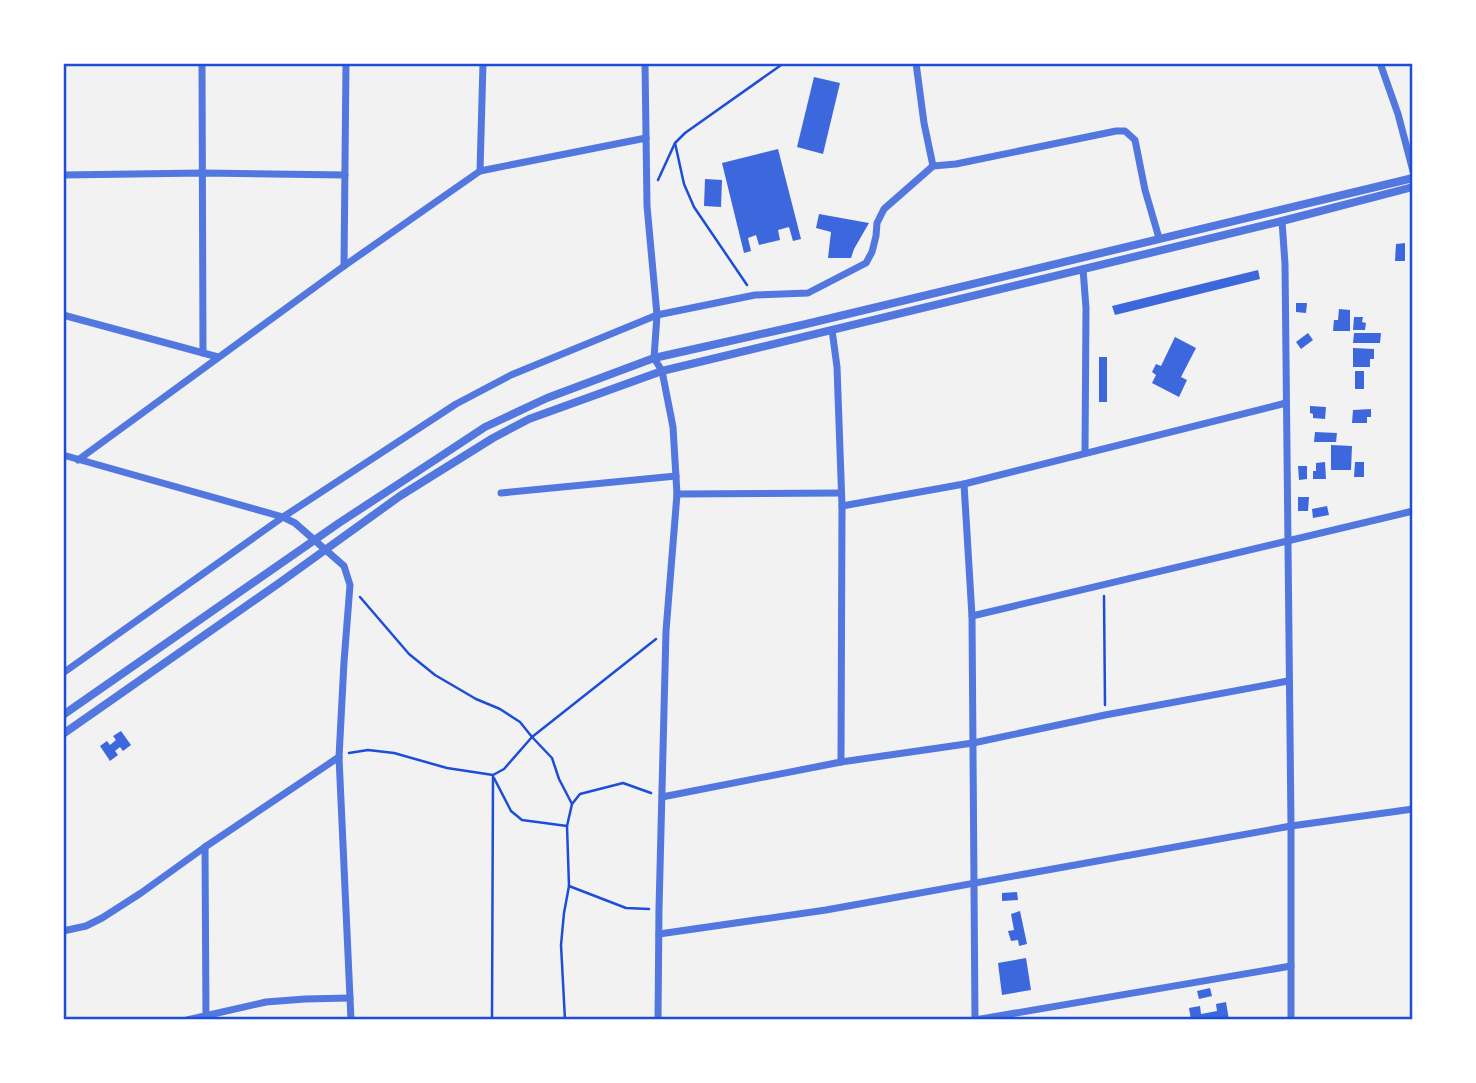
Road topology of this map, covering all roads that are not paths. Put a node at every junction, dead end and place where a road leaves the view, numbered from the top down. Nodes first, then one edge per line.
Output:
1 (202, 63) edge
2 (346, 63) edge
3 (483, 63) edge
4 (645, 63) edge
5 (916, 63) edge
6 (1380, 63) edge
7 (646, 138) junction
8 (933, 166) junction
9 (480, 171) junction
10 (1413, 171) edge
11 (203, 173) junction
12 (63, 175) edge
13 (345, 175) junction
14 (1413, 178) edge
15 (1413, 187) edge
16 (1282, 221) junction
17 (1159, 238) junction
18 (344, 265) junction
19 (1083, 269) junction
20 (63, 316) edge
21 (657, 316) junction
22 (832, 330) junction
23 (203, 353) junction
24 (218, 357) junction
25 (654, 358) junction
26 (662, 371) junction
27 (1286, 403) junction
28 (1085, 452) junction
29 (63, 455) edge
30 (78, 460) junction
31 (676, 476) junction
32 (964, 484) junction
33 (500, 493) dead end
34 (840, 493) junction
35 (677, 494) junction
36 (842, 506) junction
37 (1413, 511) edge
38 (283, 517) junction
39 (314, 540) junction
40 (1287, 541) junction
41 (326, 550) junction
42 (972, 616) junction
43 (63, 673) edge
44 (1288, 681) junction
45 (63, 715) edge
46 (63, 734) edge
47 (974, 743) junction
48 (339, 757) junction
49 (841, 762) junction
50 (662, 797) junction
51 (1413, 809) edge
52 (1291, 826) junction
53 (205, 847) junction
54 (975, 883) junction
55 (63, 931) edge
56 (659, 934) junction
57 (1291, 966) junction
58 (350, 998) junction
59 (206, 1018) edge
60 (187, 1020) edge
61 (351, 1020) edge
62 (658, 1020) edge
63 (975, 1020) edge
64 (1291, 1020) edge

1 - 11 street
2 - 13 street
3 - 9 street
4 - 7 street
5 - 8 street
6 - 10 street
7 - 9 street
7 - 21 street
8 - 17 street
8 - 21 street
9 - 18 street
11 - 12 street
11 - 13 street
11 - 23 street
13 - 18 street
14 - 17 street
15 - 16 street
16 - 19 street
16 - 27 street
17 - 25 street
18 - 24 street
19 - 22 street
19 - 28 street
20 - 23 street
21 - 25 street
21 - 38 street
22 - 26 street
22 - 34 street
23 - 24 street
24 - 30 street
25 - 26 street
25 - 39 street
26 - 31 street
26 - 41 street
27 - 28 street
27 - 40 street
28 - 32 street
29 - 30 street
30 - 38 street
31 - 33 street
31 - 35 street
32 - 36 street
32 - 42 street
34 - 35 street
34 - 36 street
35 - 50 street
36 - 49 street
37 - 40 street
38 - 39 street
38 - 43 street
39 - 41 street
39 - 45 street
40 - 42 street
40 - 44 street
41 - 46 street
41 - 48 street
42 - 47 street
44 - 47 street
44 - 52 street
47 - 49 street
47 - 54 street
48 - 53 street
48 - 58 street
49 - 50 street
50 - 56 street
51 - 52 street
52 - 54 street
52 - 57 street
53 - 55 street
53 - 59 street
54 - 56 street
54 - 63 street
56 - 62 street
57 - 63 street
57 - 64 street
58 - 59 street
58 - 61 street
59 - 60 street

